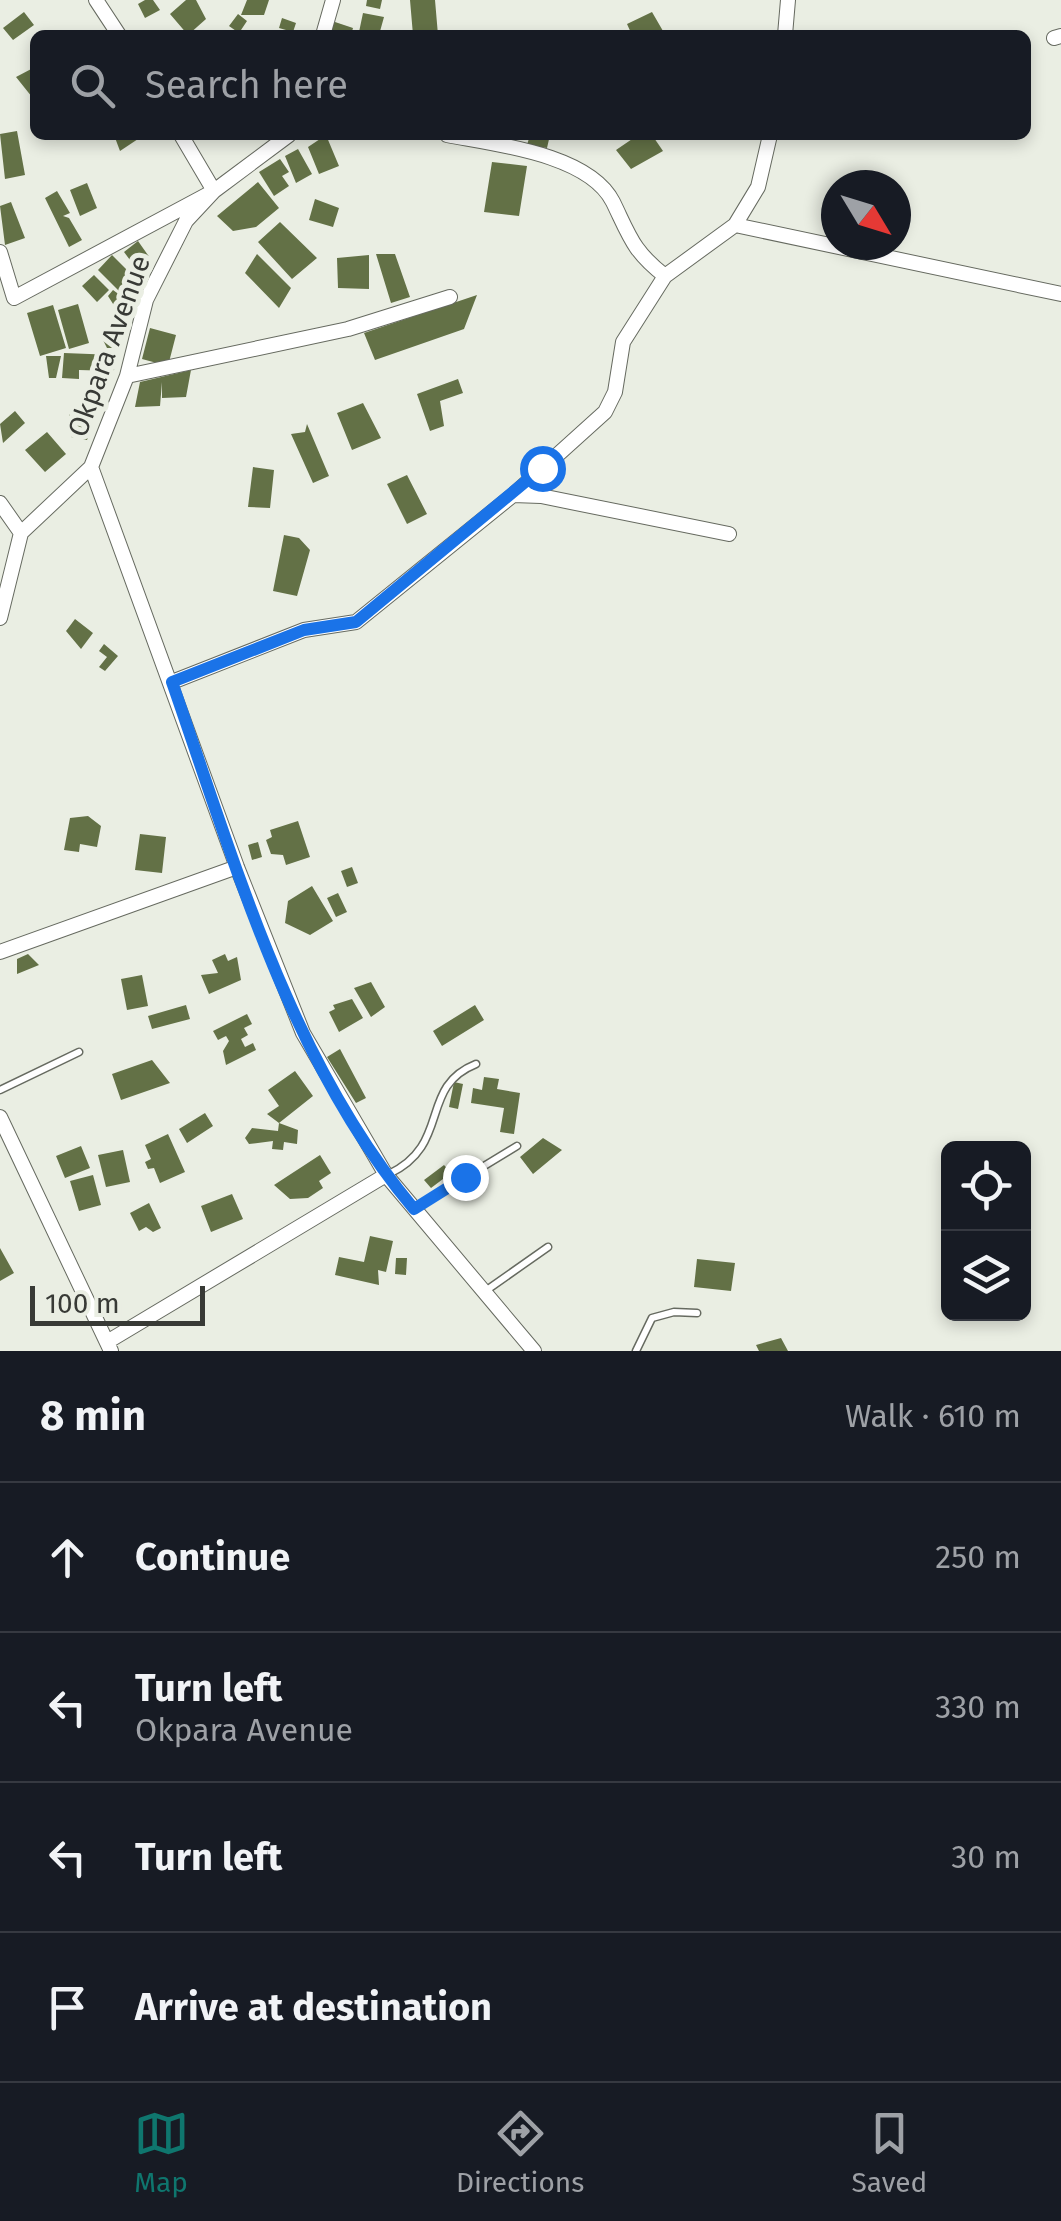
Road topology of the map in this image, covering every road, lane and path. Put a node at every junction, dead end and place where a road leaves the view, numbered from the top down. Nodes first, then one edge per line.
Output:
1 (96, 0) edge
2 (333, 0) edge
3 (788, 0) edge
4 (116, 30) edge
5 (324, 30) edge
6 (786, 30) edge
7 (184, 140) edge
8 (282, 140) edge
9 (471, 140) edge
10 (769, 140) edge
11 (214, 191) junction
12 (736, 224) junction
13 (0, 252) edge
14 (665, 276) junction
15 (1061, 294) edge
16 (450, 297) dead end
17 (127, 376) junction
18 (90, 468) junction
19 (513, 495) junction
20 (0, 503) edge
21 (20, 533) junction
22 (729, 534) dead end
23 (0, 618) edge
24 (172, 682) junction
25 (237, 867) junction
26 (0, 952) edge
27 (79, 1052) dead end
28 (476, 1064) dead end
29 (0, 1090) edge
30 (0, 1117) edge
31 (517, 1146) dead end
32 (386, 1176) junction
33 (414, 1209) junction
34 (548, 1247) dead end
35 (484, 1292) junction
36 (697, 1313) dead end
37 (109, 1347) edge
38 (534, 1351) edge
39 (636, 1351) edge

1 - 4 street
2 - 5 street
3 - 6 street
7 - 11 street
8 - 11 street, Okpara Avenue
9 - 14 street
10 - 12 street
11 - 13 street
11 - 17 street, Okpara Avenue
12 - 14 street
12 - 15 street
14 - 19 street
16 - 17 street
17 - 18 street, Okpara Avenue
18 - 21 street
18 - 24 street, Okpara Avenue
19 - 22 street
19 - 24 street
20 - 21 street
21 - 23 street
24 - 25 street, Okpara Avenue
25 - 26 street
25 - 32 street, Okpara Avenue
27 - 29 lane
28 - 32 lane
30 - 37 street
31 - 33 lane
32 - 33 street, Okpara Avenue
32 - 37 street
33 - 35 street, Okpara Avenue
34 - 35 lane
35 - 38 street, Okpara Avenue
36 - 39 lane

